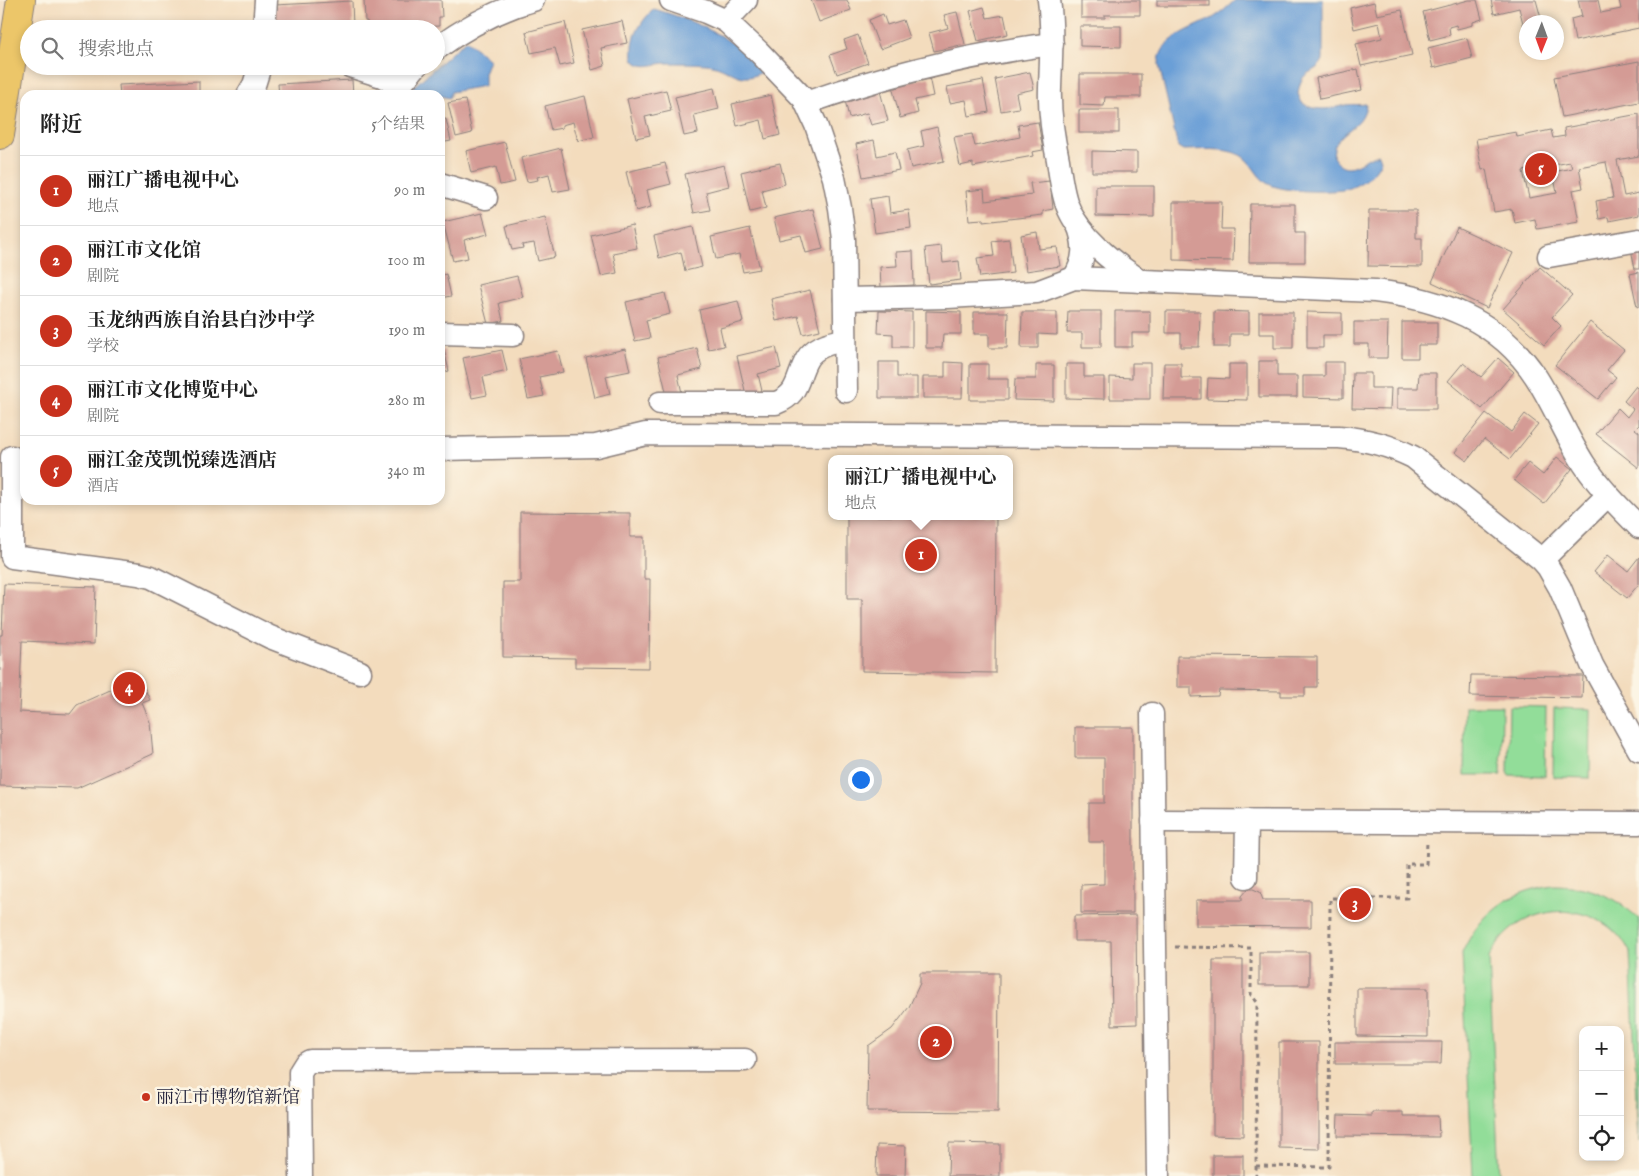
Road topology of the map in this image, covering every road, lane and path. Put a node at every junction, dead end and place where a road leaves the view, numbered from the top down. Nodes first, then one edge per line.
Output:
1 (22, 0) edge
2 (266, 0) edge
3 (532, 0) edge
4 (670, 0) edge
5 (746, 0) edge
6 (1049, 0) edge
7 (485, 9) edge
8 (265, 20) edge
9 (726, 22) junction
10 (445, 43) edge
11 (1052, 44) junction
12 (258, 75) edge
13 (379, 75) edge
14 (408, 75) edge
15 (250, 90) edge
16 (396, 90) edge
17 (806, 103) junction
18 (0, 135) edge
19 (445, 186) edge
20 (486, 198) dead end
21 (1078, 225) junction
22 (1639, 240) edge
23 (1549, 256) dead end
24 (1074, 278) junction
25 (1141, 281) junction
26 (845, 299) junction
27 (445, 333) edge
28 (513, 335) dead end
29 (845, 340) junction
30 (846, 391) dead end
31 (660, 402) dead end
32 (445, 449) edge
33 (12, 457) edge
34 (1607, 496) junction
35 (1639, 527) edge
36 (1542, 560) junction
37 (360, 672) dead end
38 (1152, 714) dead end
39 (1639, 750) edge
40 (1153, 821) junction
41 (1247, 821) junction
42 (1427, 822) junction
43 (1639, 824) edge
44 (1246, 877) dead end
45 (1155, 947) junction
46 (745, 1060) dead end
47 (1256, 1166) junction
48 (301, 1176) edge
49 (1158, 1176) edge
50 (1256, 1176) edge

1 - 18 highway
2 - 8 street
3 - 7 street
4 - 9 street
5 - 9 street
6 - 11 street
7 - 10 street
9 - 17 street
11 - 17 street
11 - 21 street
12 - 15 street
13 - 16 street
14 - 16 street
17 - 26 street
19 - 20 street
21 - 24 street
21 - 25 street
22 - 23 street
24 - 25 street
24 - 26 street
25 - 34 street
26 - 29 street
27 - 28 street
29 - 30 street
29 - 31 street
32 - 36 street
33 - 37 street
34 - 35 street
34 - 36 street
36 - 39 street
38 - 40 street
40 - 41 street
40 - 45 street
41 - 42 street
41 - 44 street
42 - 43 street
42 - 47 path
45 - 47 path
45 - 49 street
46 - 48 street
47 - 50 path

